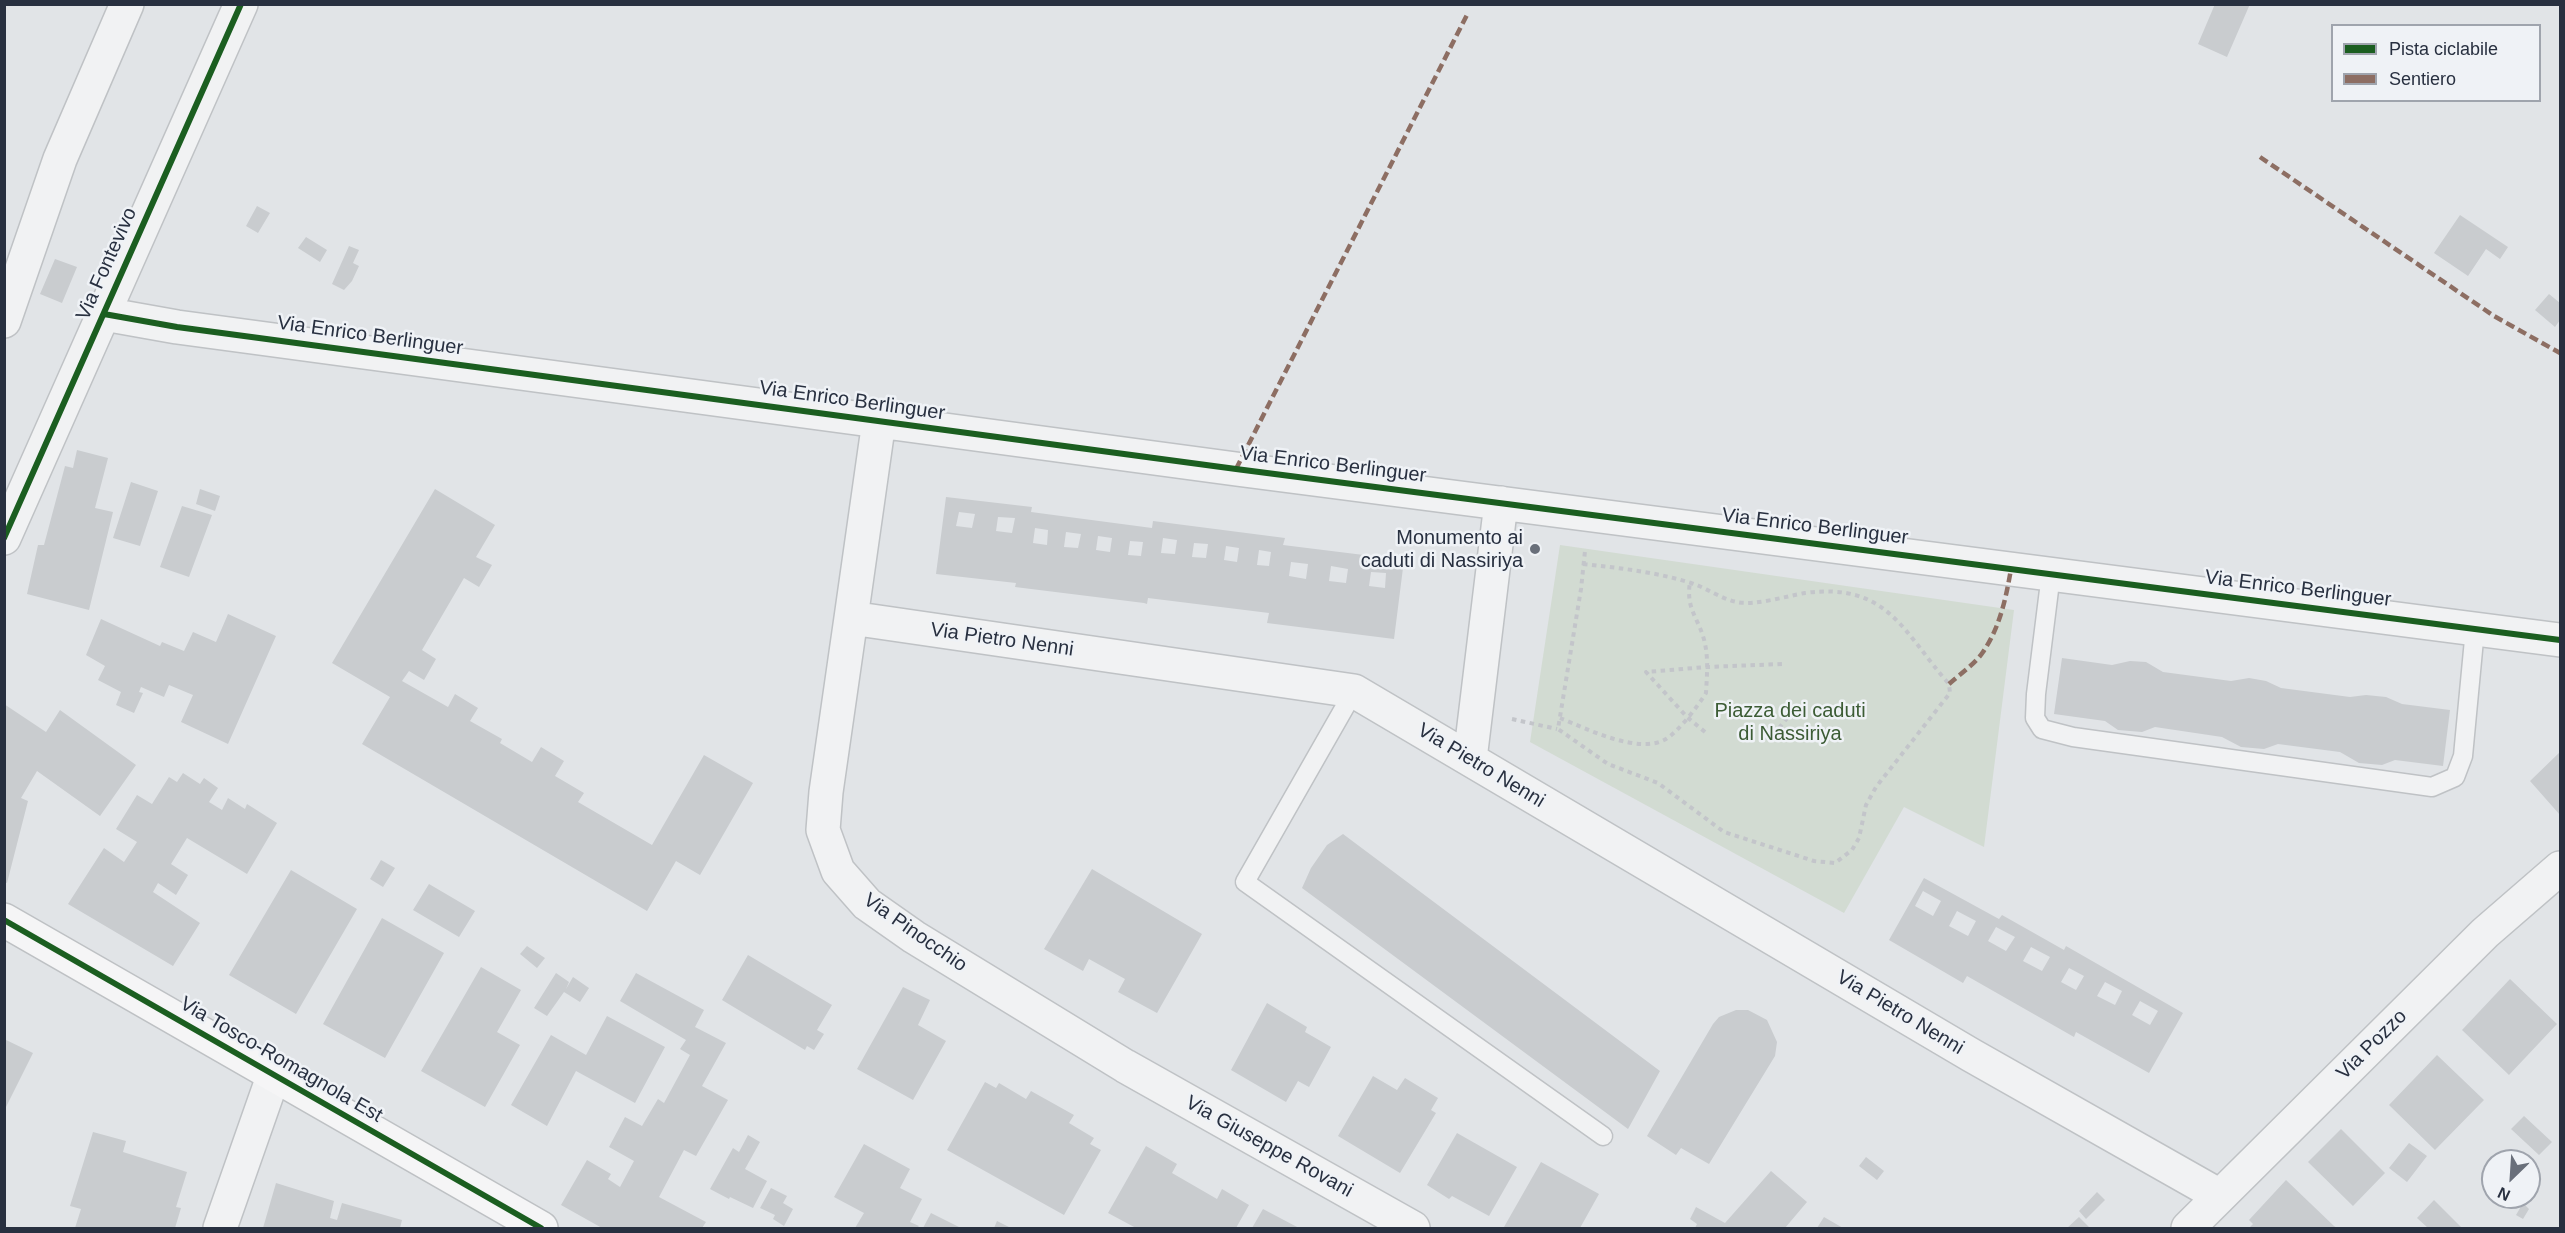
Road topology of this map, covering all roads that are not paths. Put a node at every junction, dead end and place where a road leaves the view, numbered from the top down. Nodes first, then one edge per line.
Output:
1 (127, 4) edge
2 (241, 4) edge
3 (104, 314) junction
4 (4, 321) edge
5 (879, 421) junction
6 (1501, 503) junction
7 (4, 538) edge
8 (2051, 574) junction
9 (851, 618) junction
10 (2475, 629) junction
11 (2560, 640) edge
12 (1354, 691) junction
13 (1470, 759) junction
14 (2560, 868) edge
15 (4, 920) edge
16 (1125, 1066) joint
17 (274, 1074) junction
18 (1603, 1136) dead end
19 (2220, 1196) junction
20 (220, 1228) edge
21 (541, 1228) edge
22 (1413, 1228) edge
23 (2188, 1228) edge

1 - 4 street
2 - 3 street, Via Fontevivo
3 - 5 street, Via Enrico Berlinguer
3 - 7 street, Via Fontevivo
5 - 6 street, Via Enrico Berlinguer
5 - 9 street
6 - 8 street, Via Enrico Berlinguer
6 - 13 street
8 - 10 street, Via Enrico Berlinguer
8 - 10 lane
9 - 12 street, Via Pietro Nenni
9 - 16 street, Via Pinocchio
10 - 11 street, Via Enrico Berlinguer
12 - 13 street, Via Pietro Nenni
12 - 18 lane
13 - 19 street, Via Pietro Nenni
14 - 19 street, Via Pozzo
15 - 17 main road, Via Tosco-Romagnola Est
16 - 22 street, Via Giuseppe Rovani
17 - 20 street
17 - 21 main road, Via Tosco-Romagnola Est
19 - 23 street, Via Pozzo

